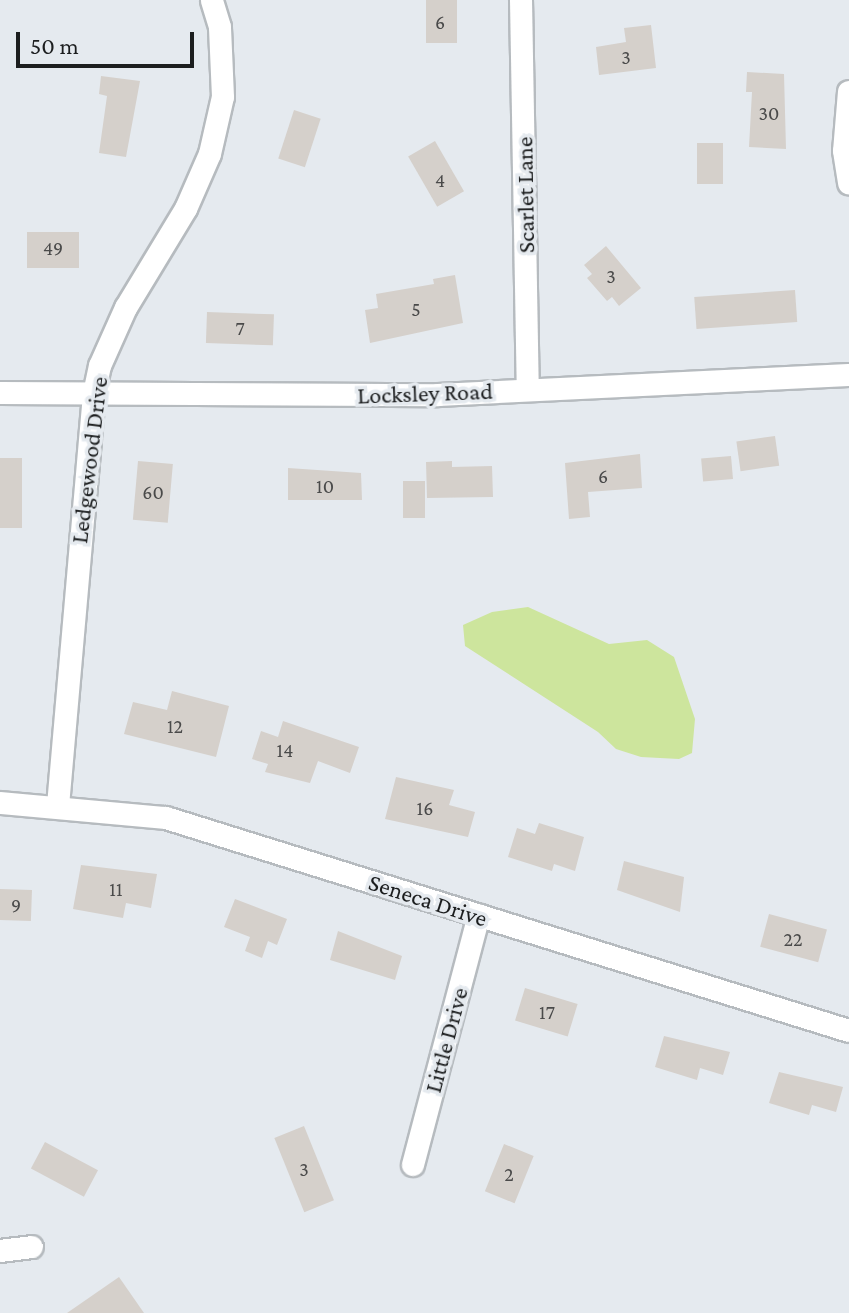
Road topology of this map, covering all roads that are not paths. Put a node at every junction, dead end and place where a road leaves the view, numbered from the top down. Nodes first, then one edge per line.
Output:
1 (212, 0) edge
2 (521, 0) edge
3 (849, 92) edge
4 (849, 184) edge
5 (849, 375) edge
6 (528, 389) junction
7 (0, 393) edge
8 (94, 394) junction
9 (0, 803) edge
10 (58, 806) junction
11 (479, 916) junction
12 (849, 1031) edge
13 (413, 1165) dead end
14 (32, 1247) dead end
15 (0, 1251) edge

1 - 8 street, Ledgewood Drive
2 - 6 street, Scarlet Lane
3 - 4 street
5 - 6 street, Locksley Road
6 - 8 street, Locksley Road
7 - 8 street, Locksley Road
8 - 10 street, Ledgewood Drive
9 - 10 street, Seneca Drive
10 - 11 street, Seneca Drive
11 - 12 street, Seneca Drive
11 - 13 street, Little Drive
14 - 15 street

